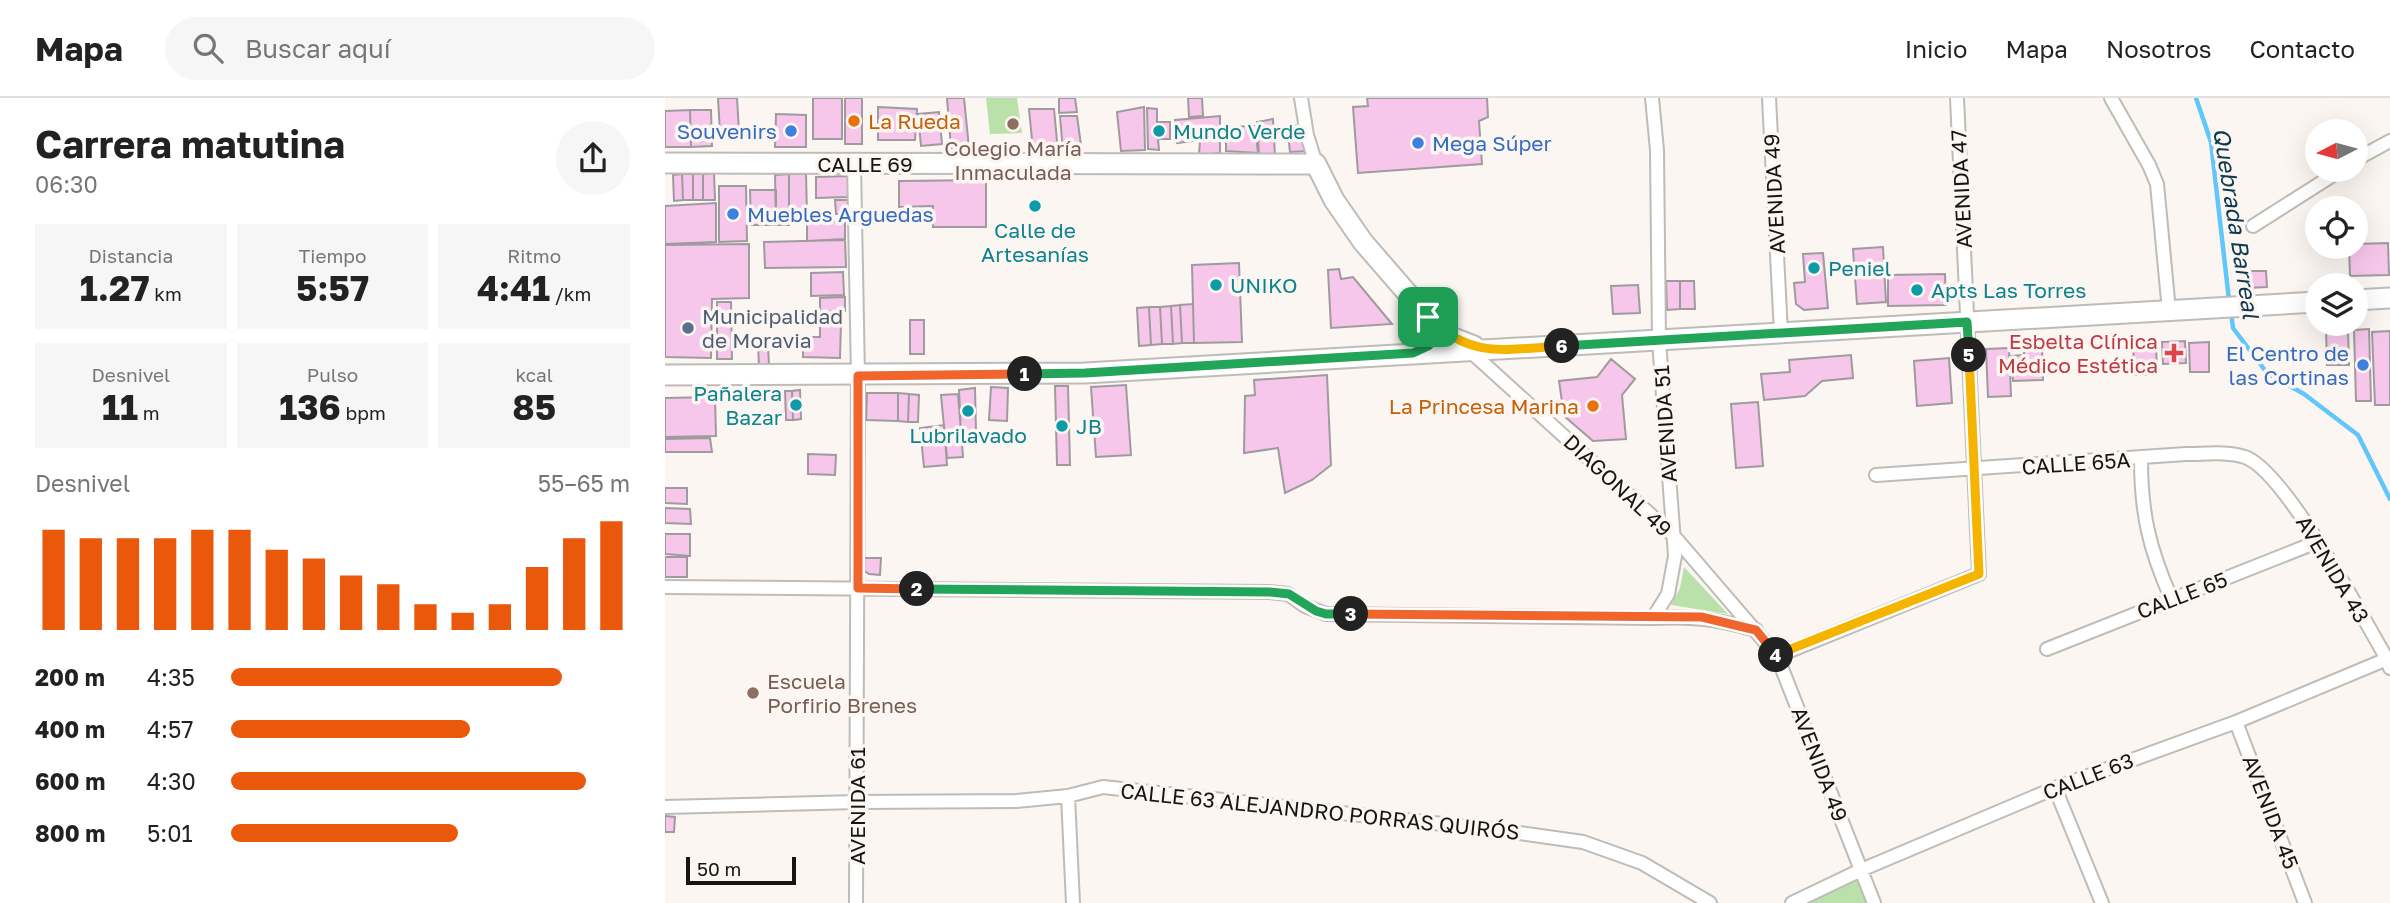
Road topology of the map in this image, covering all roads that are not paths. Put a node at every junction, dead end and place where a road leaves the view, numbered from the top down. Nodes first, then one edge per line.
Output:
1 (1301, 98) edge
2 (1652, 98) edge
3 (1769, 98) edge
4 (2111, 98) edge
5 (1957, 99) edge
6 (2390, 141) edge
7 (2368, 153) edge
8 (665, 163) edge
9 (854, 164) junction
10 (1316, 164) junction
11 (2322, 182) edge
12 (2253, 226) dead end
13 (2390, 298) edge
14 (2368, 299) edge
15 (2305, 303) edge
16 (2169, 311) junction
17 (1428, 317) junction
18 (1967, 322) junction
19 (1781, 333) junction
20 (1659, 341) junction
21 (1492, 350) junction
22 (1470, 351) junction
23 (1413, 353) junction
24 (665, 375) edge
25 (858, 376) junction
26 (2141, 458) junction
27 (1975, 470) junction
28 (2270, 474) joint
29 (1876, 475) dead end
30 (1673, 535) junction
31 (2317, 542) junction
32 (665, 587) edge
33 (858, 588) junction
34 (2171, 598) junction
35 (1653, 618) junction
36 (1756, 630) junction
37 (2047, 649) dead end
38 (1777, 656) junction
39 (2389, 664) edge
40 (2236, 722) junction
41 (2055, 788) junction
42 (1068, 796) junction
43 (857, 802) junction
44 (665, 807) edge
45 (1861, 870) junction
46 (856, 903) edge
47 (1073, 903) edge
48 (1710, 903) edge
49 (1792, 903) edge
50 (1874, 903) edge
51 (2102, 903) edge
52 (2305, 903) edge

1 - 10 street
2 - 20 street, AVENIDA 51
3 - 19 street, AVENIDA 49
4 - 16 street
5 - 18 street, AVENIDA 47
6 - 7 street
8 - 9 main road, CALLE 69
9 - 10 main road, CALLE 69
9 - 25 street, AVENIDA 61
10 - 17 main road
11 - 12 street
13 - 14 main road
15 - 16 main road
16 - 18 main road
17 - 21 main road
17 - 23 main road
18 - 19 main road
18 - 27 street, AVENIDA 47
19 - 20 main road
20 - 21 main road
20 - 30 street, AVENIDA 51
21 - 22 main road
22 - 23 main road
22 - 30 street, DIAGONAL 49
23 - 25 main road
24 - 25 main road
25 - 33 street, AVENIDA 61
26 - 27 street, CALLE 65A
26 - 28 street, CALLE 65A
26 - 34 street
27 - 29 street, CALLE 65A
27 - 38 street, AVENIDA 47
28 - 31 street, AVENIDA 43
30 - 35 street, AVENIDA 51
30 - 36 street, DIAGONAL 49
31 - 34 street, CALLE 65
31 - 39 street, AVENIDA 43
32 - 33 street
33 - 35 street
33 - 43 street, AVENIDA 61
34 - 37 street, CALLE 65
35 - 36 street
36 - 38 street, AVENIDA 49
38 - 45 street, AVENIDA 49
39 - 40 street, CALLE 63
40 - 41 street, CALLE 63
40 - 52 street, AVENIDA 45
41 - 45 street, CALLE 63
41 - 51 street
42 - 43 street, CALLE 63 ALEJANDRO PORRAS QUIRÓS
42 - 47 street
42 - 48 street, CALLE 63 ALEJANDRO PORRAS QUIRÓS
43 - 44 street, CALLE 63 ALEJANDRO PORRAS QUIRÓS
43 - 46 street, AVENIDA 61
45 - 49 street, CALLE 63
45 - 50 street, AVENIDA 49

